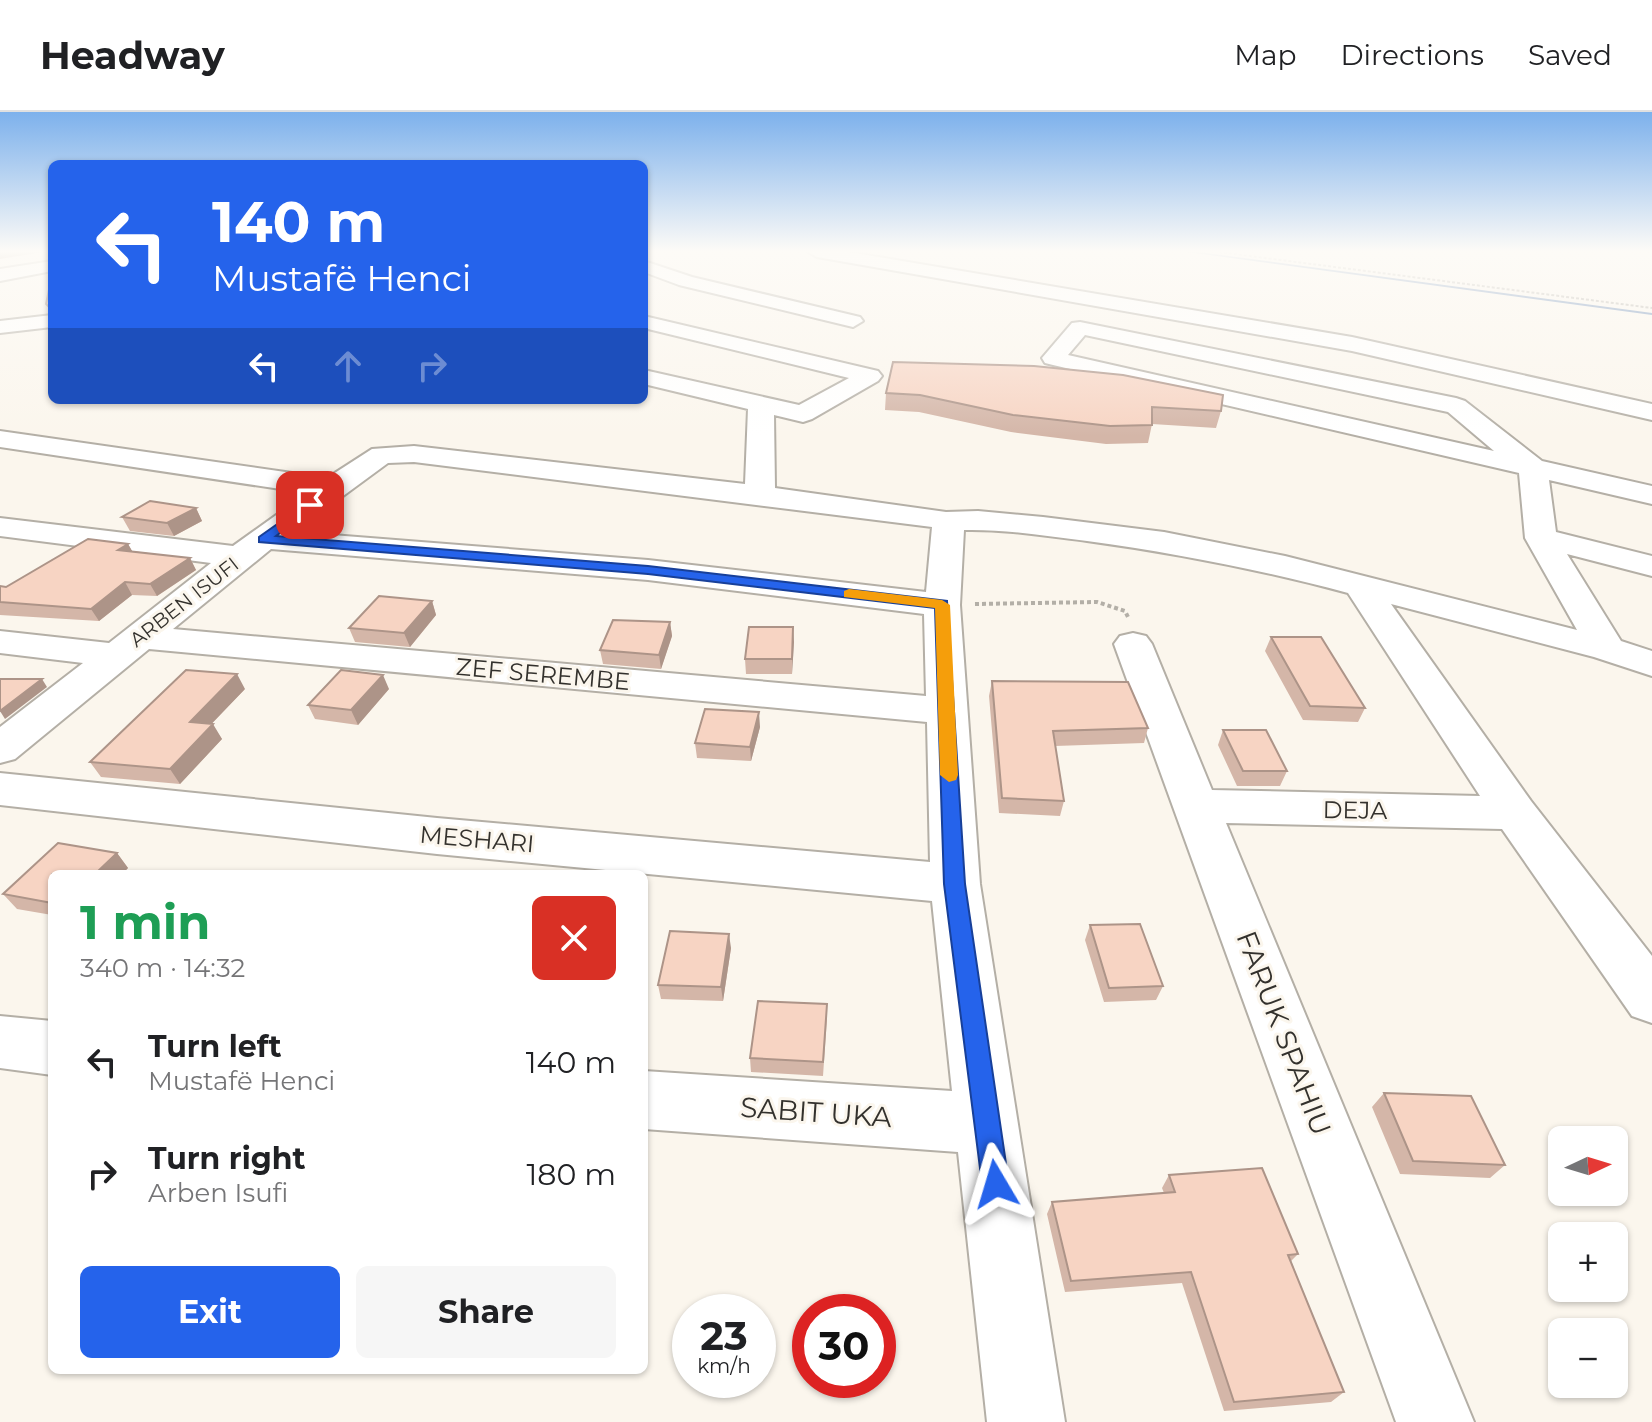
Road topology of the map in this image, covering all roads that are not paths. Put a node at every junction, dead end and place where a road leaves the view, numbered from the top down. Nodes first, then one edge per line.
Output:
1 (820, 313) edge
2 (1169, 313) edge
3 (1224, 313) edge
4 (48, 321) edge
5 (853, 321) dead end
6 (648, 323) edge
7 (0, 327) edge
8 (1275, 368) junction
9 (648, 378) edge
10 (1652, 402) edge
11 (1248, 403) junction
12 (761, 404) junction
13 (1652, 412) edge
14 (0, 439) edge
15 (1533, 468) junction
16 (333, 488) junction
17 (1652, 495) edge
18 (760, 496) junction
19 (946, 521) junction
20 (0, 527) edge
21 (1541, 538) junction
22 (252, 548) junction
23 (1652, 566) edge
24 (1362, 588) junction
25 (942, 605) junction
26 (0, 642) edge
27 (1133, 644) road end
28 (128, 646) junction
29 (1607, 649) junction
30 (1652, 664) edge
31 (946, 711) junction
32 (0, 749) edge
33 (0, 789) edge
34 (1196, 806) junction
35 (1515, 813) junction
36 (955, 884) junction
37 (1652, 999) edge
38 (0, 1042) edge
39 (48, 1048) edge
40 (648, 1100) edge
41 (988, 1124) junction
42 (1026, 1422) edge
43 (1435, 1422) edge

1 - 5 main road
2 - 13 main road
3 - 10 main road
4 - 7 main road
6 - 12 main road
8 - 11 main road
8 - 11 main road
8 - 15 main road
9 - 12 main road
11 - 15 main road
12 - 18 main road
14 - 16 main road
15 - 17 main road
15 - 21 main road
16 - 18 main road, ARBEN ISUFI
16 - 22 main road, ARBEN ISUFI
18 - 19 main road, ARBEN ISUFI
19 - 24 main road, ARBEN ISUFI
19 - 25 main road
20 - 22 main road
21 - 23 main road
21 - 29 main road
22 - 25 main road
22 - 28 main road, ARBEN ISUFI
24 - 29 main road, ARBEN ISUFI
24 - 35 main road
25 - 31 main road
26 - 28 main road, ZEF SEREMBE
27 - 34 main road, FARUK SPAHIU
28 - 31 main road, ZEF SEREMBE
28 - 32 main road, ARBEN ISUFI
29 - 30 main road, ARBEN ISUFI
31 - 36 main road
33 - 36 main road, MESHARI
34 - 35 main road, DEJA
34 - 43 main road, FARUK SPAHIU
35 - 37 main road
36 - 41 main road
38 - 39 main road
40 - 41 main road, SABIT UKA
41 - 42 main road

